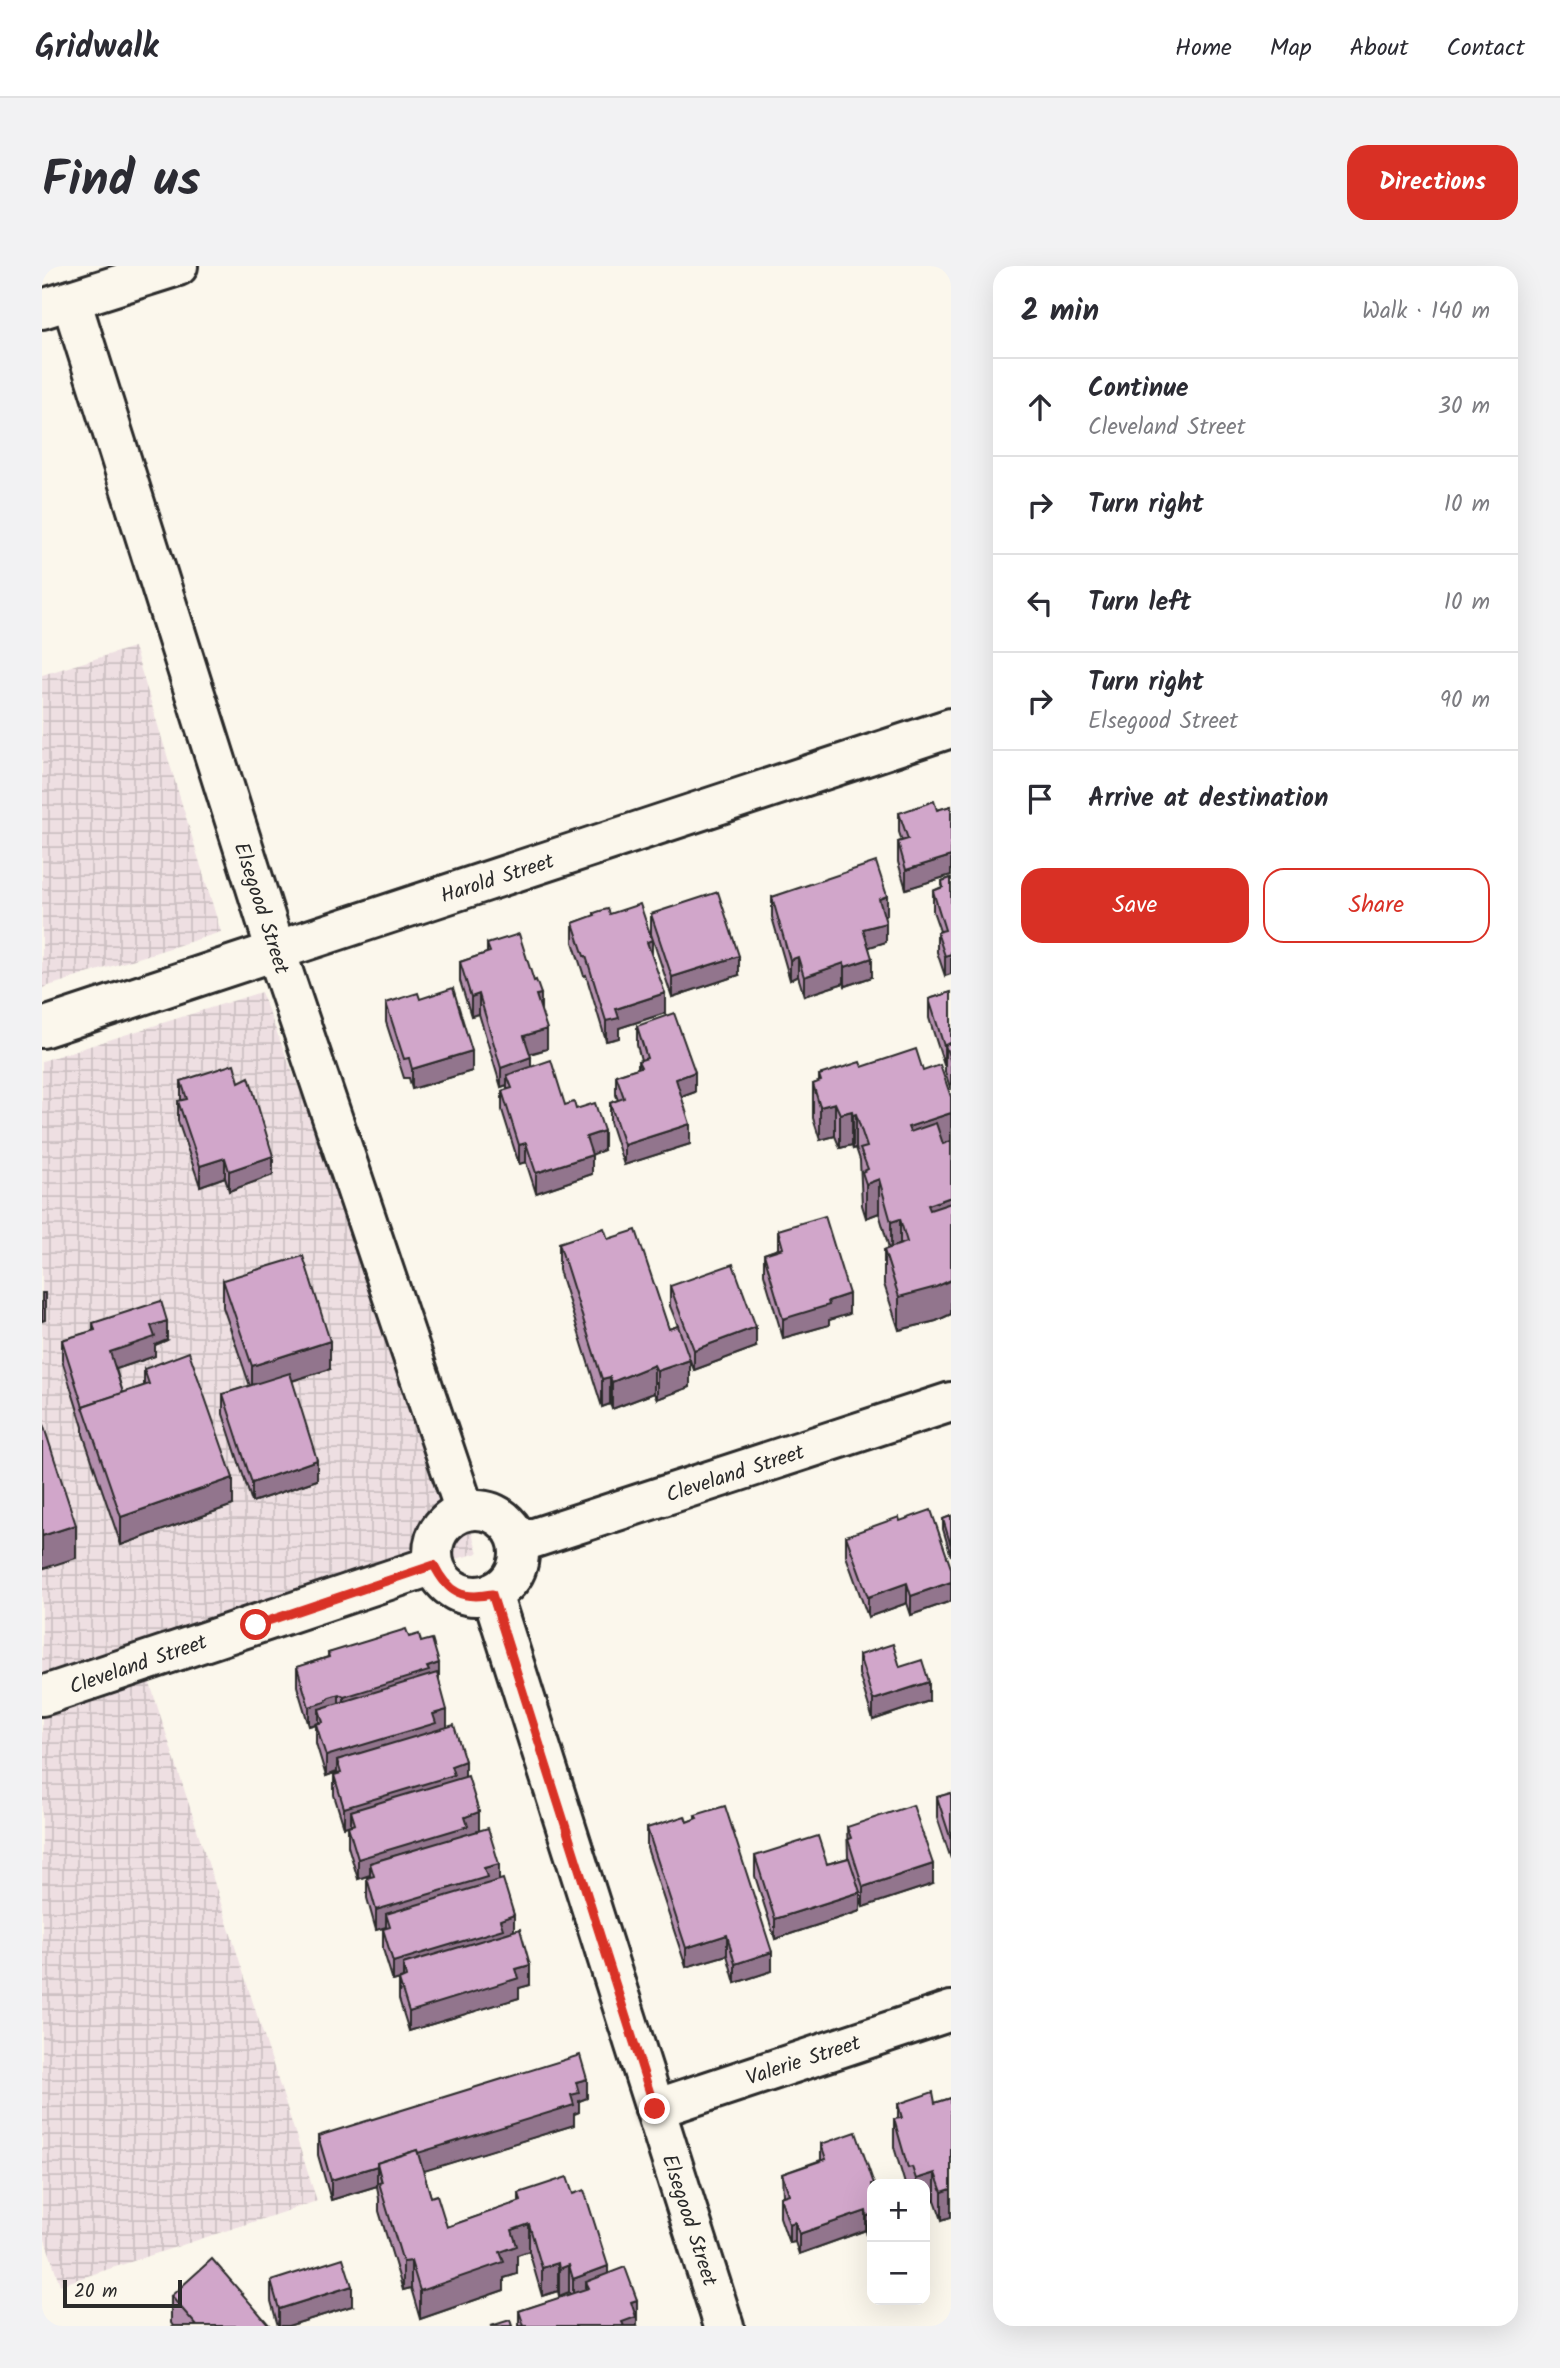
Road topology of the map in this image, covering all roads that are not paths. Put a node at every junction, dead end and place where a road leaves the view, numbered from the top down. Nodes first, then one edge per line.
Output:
1 (178, 266) edge
2 (57, 304) edge
3 (951, 728) edge
4 (276, 951) junction
5 (42, 1028) edge
6 (951, 1402) edge
7 (464, 1511) junction
8 (519, 1543) junction
9 (434, 1565) junction
10 (492, 1594) junction
11 (42, 1696) edge
12 (951, 2011) edge
13 (655, 2109) junction
14 (724, 2326) edge

1 - 2 street
2 - 4 street, Elsegood Street
3 - 4 street, Harold Street
4 - 5 street, Harold Street
4 - 7 street, Elsegood Street
6 - 8 street, Cleveland Street
7 - 8 street
7 - 9 street
8 - 10 street
9 - 10 street
9 - 11 street, Cleveland Street
10 - 13 street, Elsegood Street
12 - 13 street, Valerie Street
13 - 14 street, Elsegood Street

